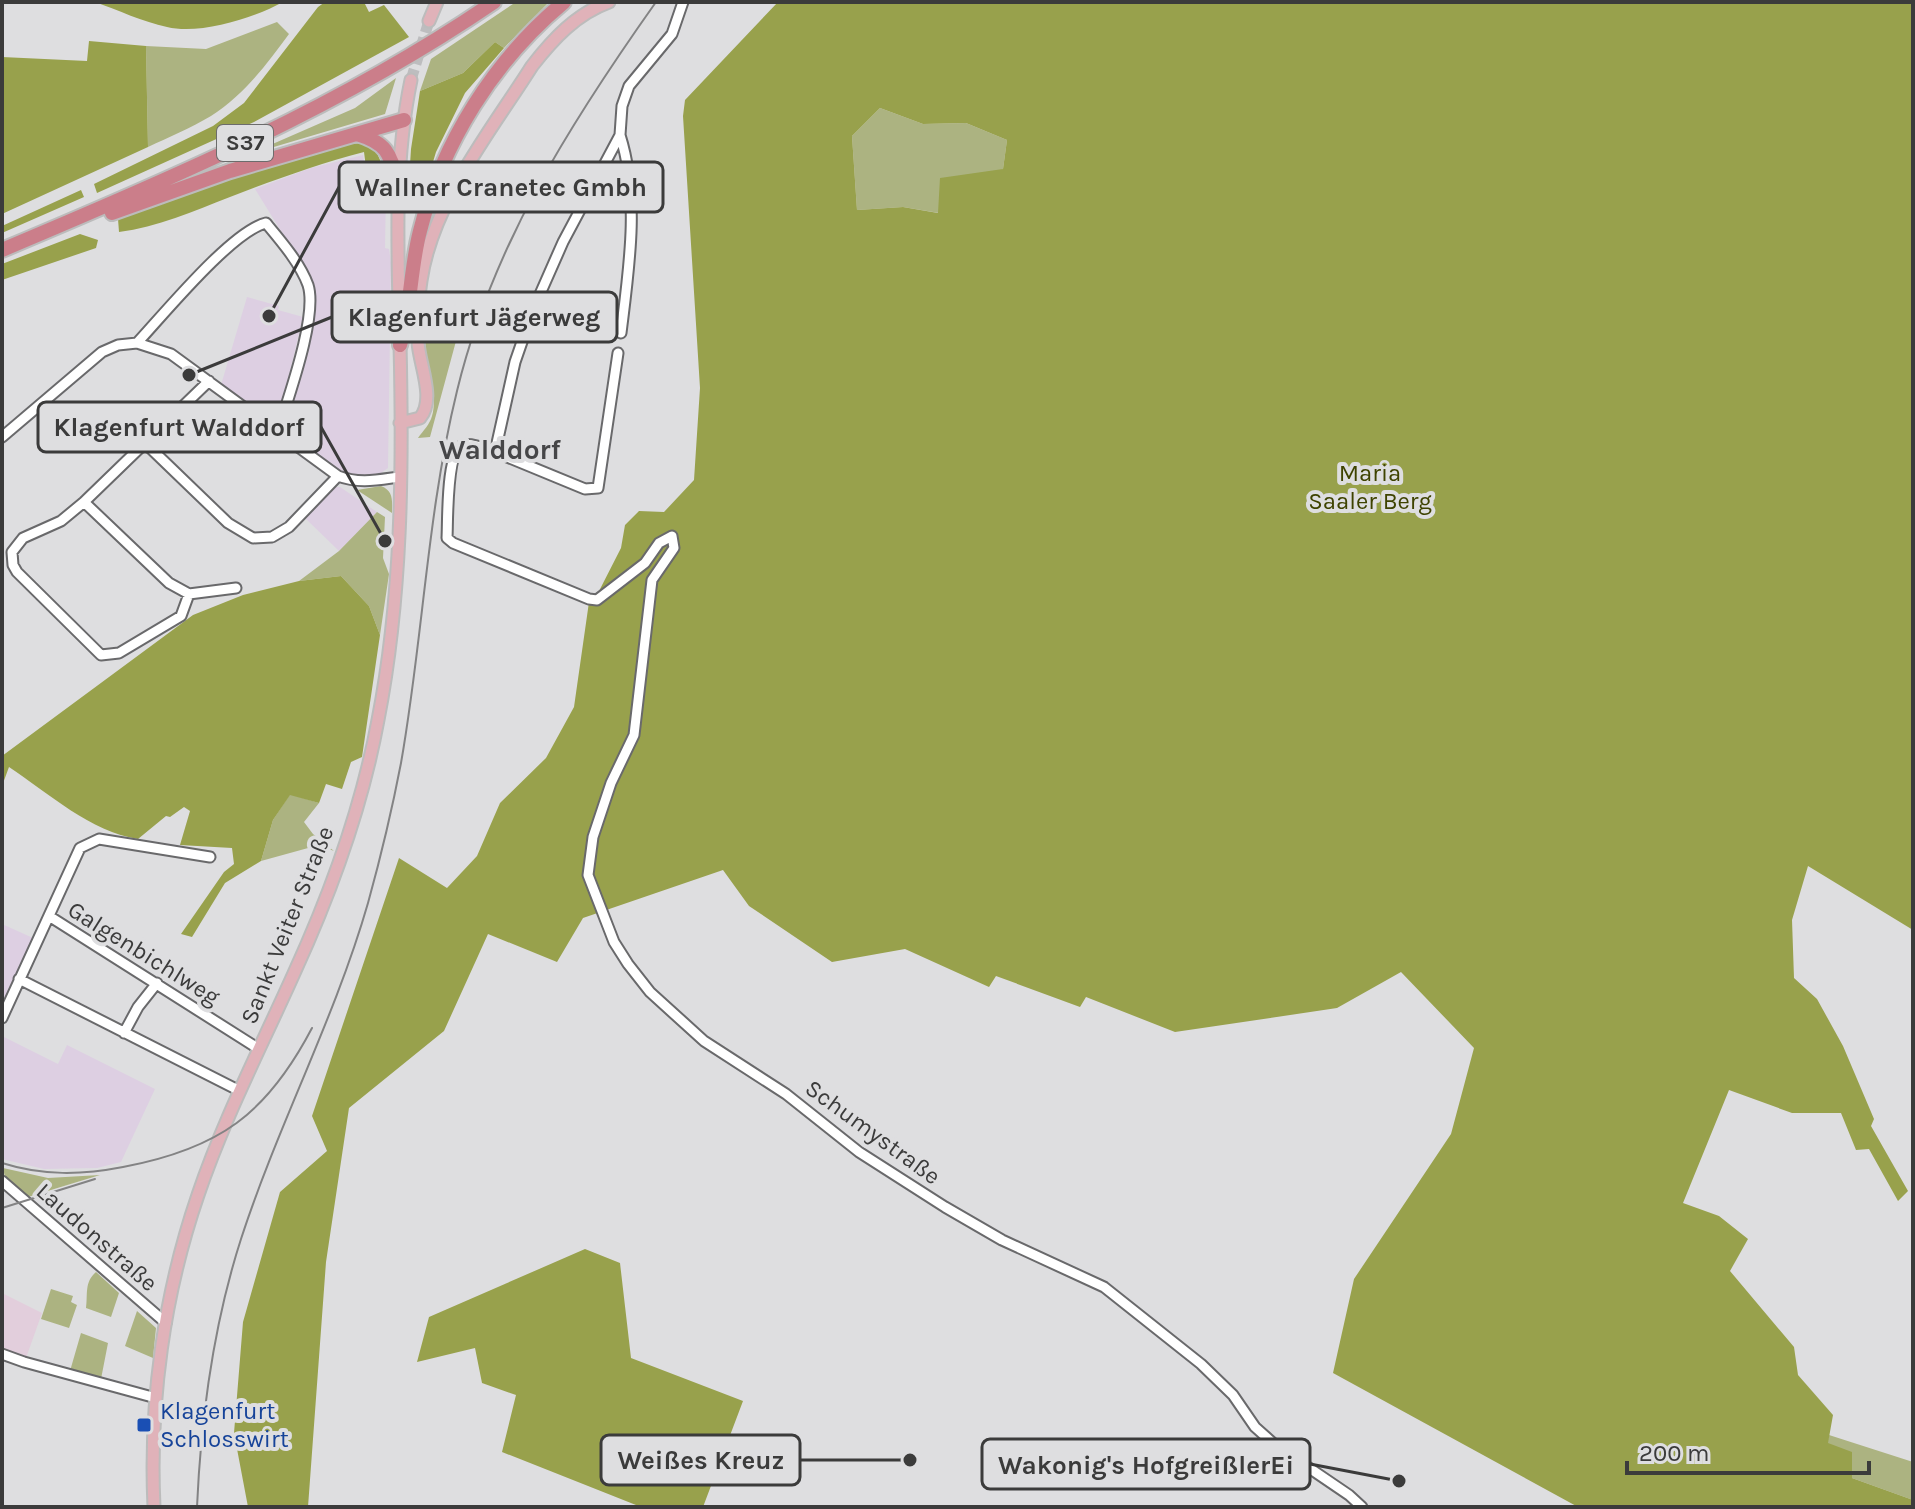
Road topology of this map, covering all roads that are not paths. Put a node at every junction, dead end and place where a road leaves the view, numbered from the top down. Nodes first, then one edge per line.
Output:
1 (437, 2) edge
2 (494, 2) edge
3 (564, 2) edge
4 (609, 2) edge
5 (683, 2) edge
6 (429, 21) tunnel mouth
7 (411, 80) tunnel mouth
8 (404, 120) junction
9 (356, 134) junction
10 (620, 135) junction
11 (399, 187) junction
12 (87, 213) junction
13 (2, 250) edge
14 (621, 333) dead end
15 (137, 343) junction
16 (400, 345) junction
17 (618, 353) dead end
18 (209, 381) junction
19 (400, 423) junction
20 (278, 431) junction
21 (2, 437) edge
22 (145, 443) junction
23 (495, 452) junction
24 (338, 476) junction
25 (399, 477) junction
26 (84, 502) junction
27 (236, 588) dead end
28 (189, 594) junction
29 (210, 857) dead end
30 (49, 916) junction
31 (19, 979) junction
32 (157, 983) junction
33 (2, 1018) edge
34 (124, 1033) junction
35 (259, 1049) junction
36 (240, 1091) junction
37 (2, 1181) edge
38 (166, 1323) junction
39 (2, 1354) edge
40 (156, 1398) junction
41 (154, 1507) edge
42 (1362, 1507) edge

1 - 6 main road
2 - 12 highway, S37
3 - 16 highway
4 - 19 main road
5 - 10 street
7 - 8 main road, Sankt Veiter Straße
8 - 9 highway
8 - 11 main road, Sankt Veiter Straße
9 - 11 highway
9 - 12 highway
10 - 14 street
10 - 23 street
11 - 16 main road, Sankt Veiter Straße
12 - 13 highway, S37
15 - 18 street
15 - 20 street
15 - 21 street
16 - 19 main road, Sankt Veiter Straße
17 - 23 street
18 - 20 street
18 - 22 street
19 - 25 main road, Sankt Veiter Straße
20 - 24 street
22 - 24 street
22 - 26 street
23 - 42 street, Schumystraße
24 - 25 street
25 - 35 main road, Sankt Veiter Straße
26 - 28 street
26 - 28 street
27 - 28 street
29 - 30 street
30 - 31 street
30 - 32 street, Galgenbichlweg
31 - 33 street
31 - 34 street
32 - 34 street
32 - 35 street, Galgenbichlweg
34 - 36 street
35 - 36 main road, Sankt Veiter Straße
36 - 38 main road, Sankt Veiter Straße
37 - 38 street, Laudonstraße
38 - 40 main road, Sankt Veiter Straße
39 - 40 street
40 - 41 main road, Sankt Veiter Straße

